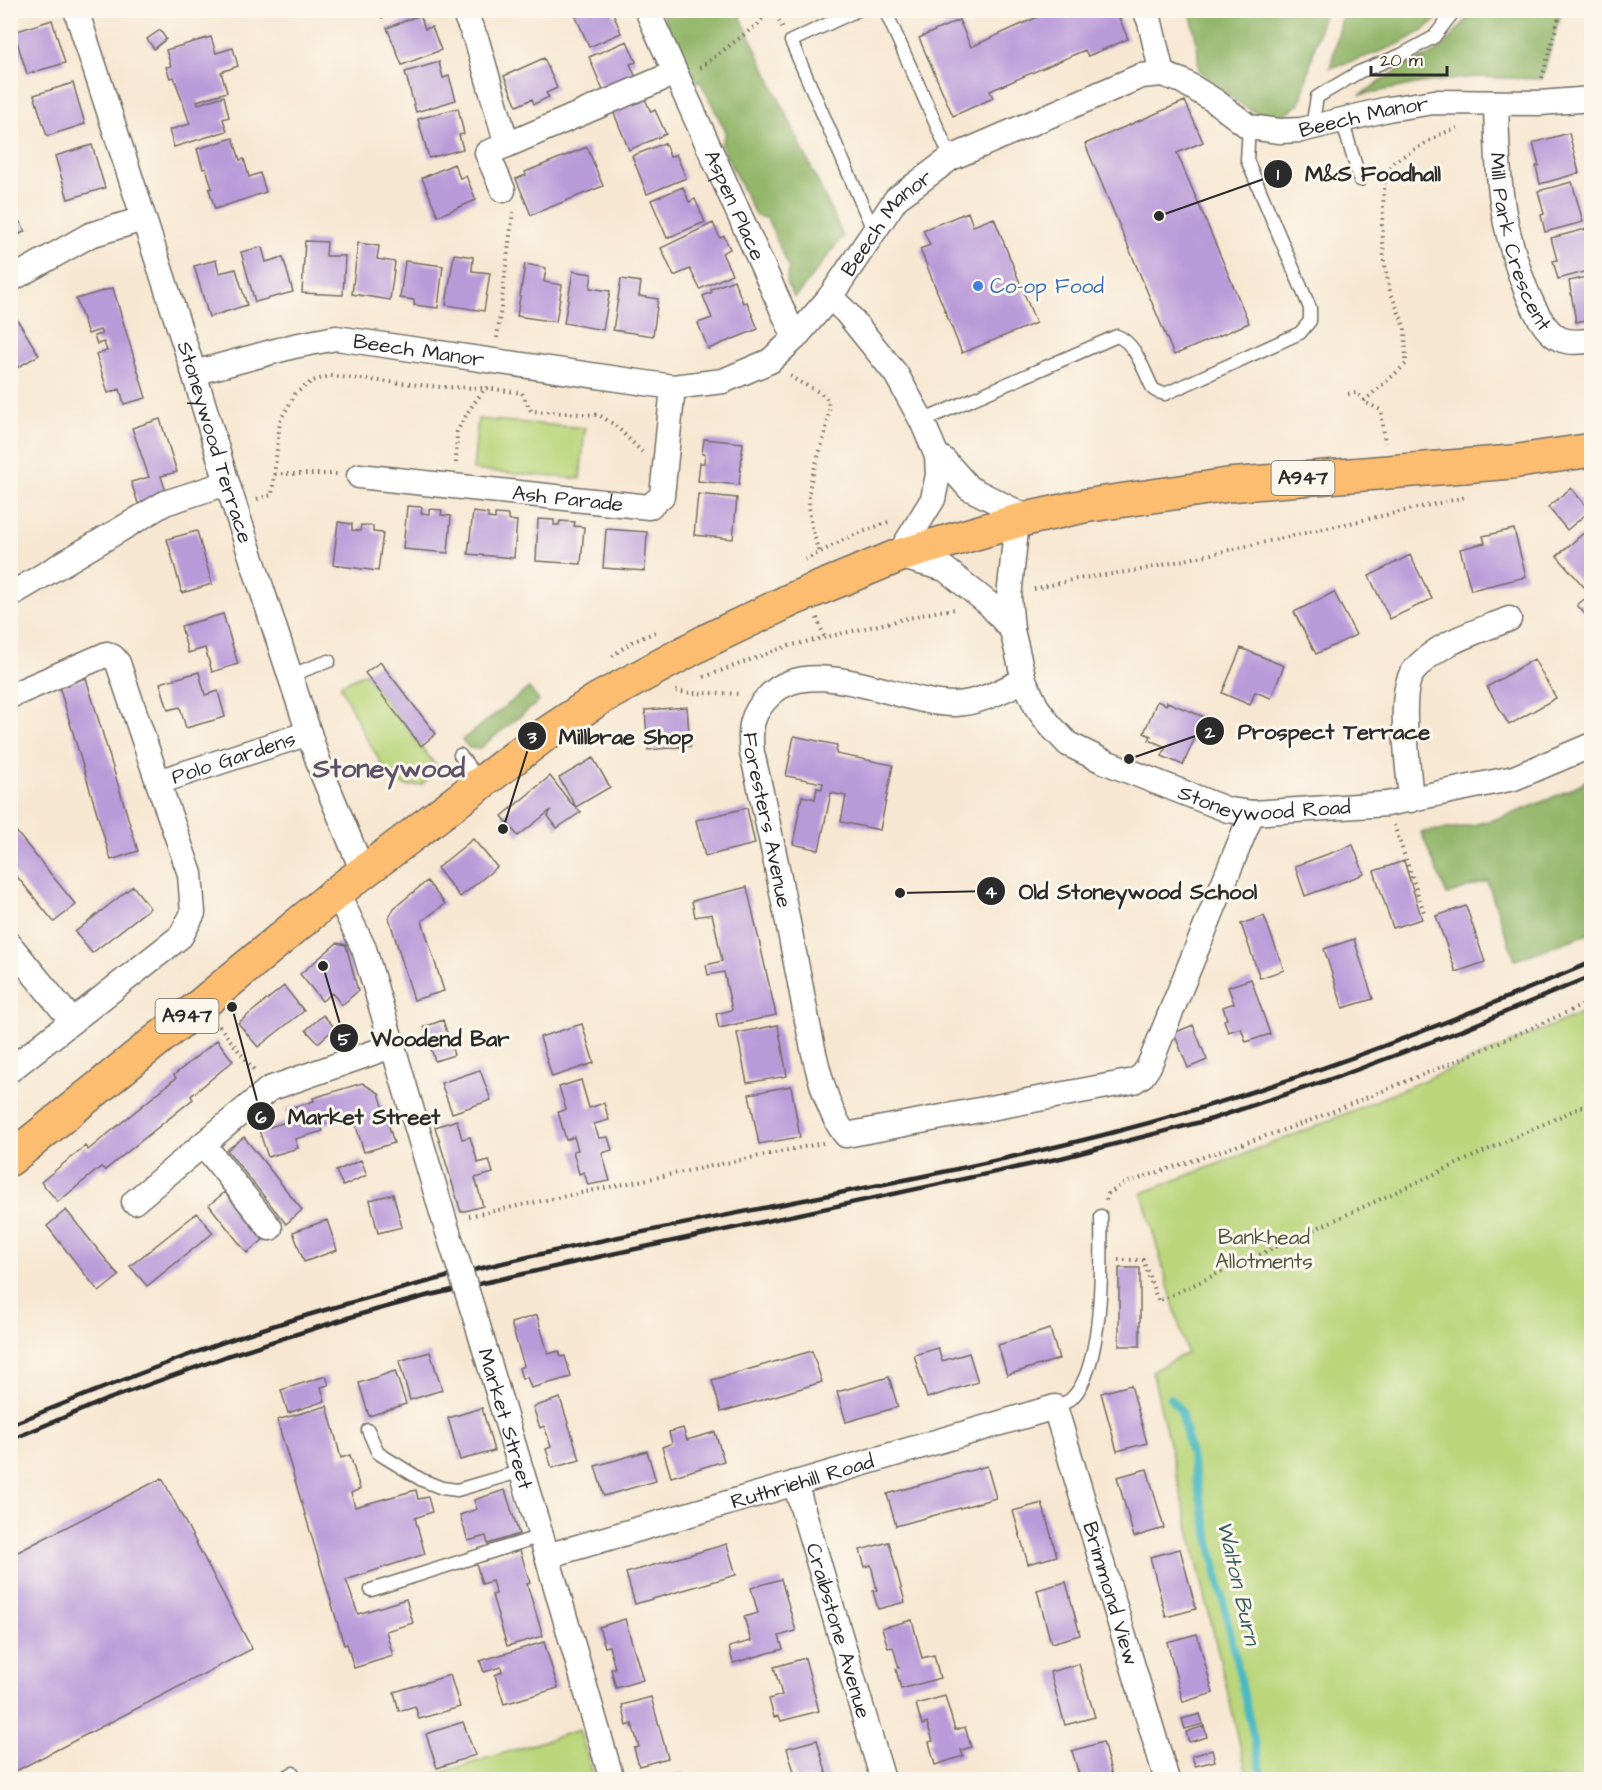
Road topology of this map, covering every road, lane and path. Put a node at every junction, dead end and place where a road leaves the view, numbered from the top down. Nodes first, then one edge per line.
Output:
1 (76, 10) edge
2 (463, 10) edge
3 (647, 10) edge
4 (769, 10) edge
5 (858, 10) edge
6 (885, 10) edge
7 (1145, 10) edge
8 (1455, 10) edge
9 (1561, 10) edge
10 (1162, 74) junction
11 (678, 77) junction
12 (1592, 99) edge
13 (1489, 103) junction
14 (1540, 103) junction
15 (1342, 120) junction
16 (1249, 127) junction
17 (1312, 127) junction
18 (507, 145) junction
19 (951, 158) junction
20 (1360, 180) dead end
21 (503, 190) joint
22 (143, 219) junction
23 (874, 232) junction
24 (10, 280) edge
25 (830, 297) junction
26 (795, 338) junction
27 (1592, 340) edge
28 (773, 358) junction
29 (494, 361) junction
30 (194, 373) junction
31 (673, 387) junction
32 (486, 388) junction
33 (1348, 394) dead end
34 (1364, 400) junction
35 (922, 421) junction
36 (1592, 450) edge
37 (1386, 453) dead end
38 (937, 456) junction
39 (666, 457) junction
40 (275, 474) junction
41 (359, 476) joint
42 (440, 485) junction
43 (231, 494) junction
44 (1468, 497) dead end
45 (1024, 520) junction
46 (819, 552) dead end
47 (898, 556) junction
48 (10, 594) edge
49 (999, 600) junction
50 (1509, 619) dead end
51 (329, 661) dead end
52 (291, 675) junction
53 (701, 679) dead end
54 (1024, 680) junction
55 (686, 685) dead end
56 (10, 696) edge
57 (768, 697) junction
58 (309, 733) junction
59 (1592, 745) edge
60 (460, 755) dead end
61 (158, 782) junction
62 (481, 783) junction
63 (1411, 800) junction
64 (1387, 804) junction
65 (1252, 813) junction
66 (363, 872) junction
67 (337, 892) junction
68 (1425, 915) dead end
69 (10, 945) edge
70 (1592, 1001) edge
71 (202, 1004) junction
72 (72, 1021) junction
73 (392, 1046) junction
74 (10, 1070) edge
75 (269, 1089) junction
76 (1592, 1102) edge
77 (846, 1135) junction
78 (204, 1145) junction
79 (10, 1159) edge
80 (134, 1202) dead end
81 (1101, 1216) joint
82 (445, 1223) junction
83 (270, 1228) dead end
84 (1102, 1259) junction
85 (1056, 1407) junction
86 (369, 1431) dead end
87 (522, 1471) junction
88 (795, 1483) junction
89 (544, 1546) junction
90 (370, 1590) dead end
91 (293, 1773) dead end
92 (280, 1779) edge
93 (612, 1779) edge
94 (884, 1779) edge
95 (1167, 1779) edge

1 - 22 street, Stoneywood Terrace
2 - 18 street
3 - 11 street, Aspen Place
4 - 11 path
5 - 23 lane
6 - 19 lane
7 - 10 street
8 - 17 lane
9 - 14 path
10 - 16 street
10 - 19 street, Beech Manor
11 - 18 street
11 - 26 street, Aspen Place
12 - 14 street, Beech Manor
13 - 14 street, Beech Manor
13 - 15 street, Beech Manor
13 - 27 street, Mill Park Crescent
13 - 34 path
15 - 17 street, Beech Manor
15 - 20 lane
16 - 17 street, Beech Manor
16 - 35 lane
18 - 21 street
19 - 23 street, Beech Manor
21 - 29 path
22 - 24 street
22 - 30 street, Stoneywood Terrace
23 - 25 street, Beech Manor
25 - 26 street, Beech Manor
25 - 35 street
26 - 28 street, Beech Manor
28 - 31 street, Beech Manor
28 - 46 path
29 - 30 street, Beech Manor
29 - 31 street, Beech Manor
29 - 32 path
30 - 43 street, Stoneywood Terrace
31 - 39 street, Ash Parade
32 - 39 path
32 - 40 path
32 - 42 path
33 - 34 path
34 - 37 path
35 - 38 street
36 - 45 main road, A947
38 - 45 street
38 - 47 street
39 - 42 street, Ash Parade
40 - 41 path
40 - 43 path
41 - 42 street, Ash Parade
43 - 48 street
43 - 52 street, Stoneywood Terrace
44 - 49 path
45 - 47 main road, A947
45 - 49 street, Stoneywood Road
47 - 49 street
47 - 62 main road, A947
49 - 53 path
49 - 54 street, Stoneywood Road
50 - 63 street
51 - 52 lane
52 - 58 street, Stoneywood Terrace
54 - 57 street, Foresters Avenue
54 - 65 street, Stoneywood Road
55 - 57 path
56 - 61 street, Polo Gardens
57 - 77 street, Foresters Avenue
58 - 61 street, Polo Gardens
58 - 66 street, Stoneywood Terrace
59 - 63 street, Stoneywood Road
60 - 62 lane
61 - 72 street, Polo Gardens
62 - 66 main road, A947
63 - 64 street, Stoneywood Road
64 - 65 street, Stoneywood Road
64 - 68 path
65 - 77 street
66 - 67 main road, A947
67 - 71 main road, A947
67 - 73 street, Market Street
69 - 72 street
70 - 81 path
71 - 75 path
71 - 79 main road, A947
72 - 74 street, Polo Gardens
73 - 75 street
73 - 82 street, Market Street
75 - 78 street
76 - 84 path
77 - 82 path
78 - 80 street
78 - 83 street
81 - 84 lane
82 - 87 street, Market Street, bridge
84 - 85 lane
85 - 88 street, Ruthriehill Road
85 - 95 street, Brimmond View
86 - 87 lane
87 - 89 street, Market Street
88 - 89 street, Ruthriehill Road
88 - 94 street, Craibstone Avenue
89 - 90 lane
89 - 93 street, Market Street
91 - 92 lane

